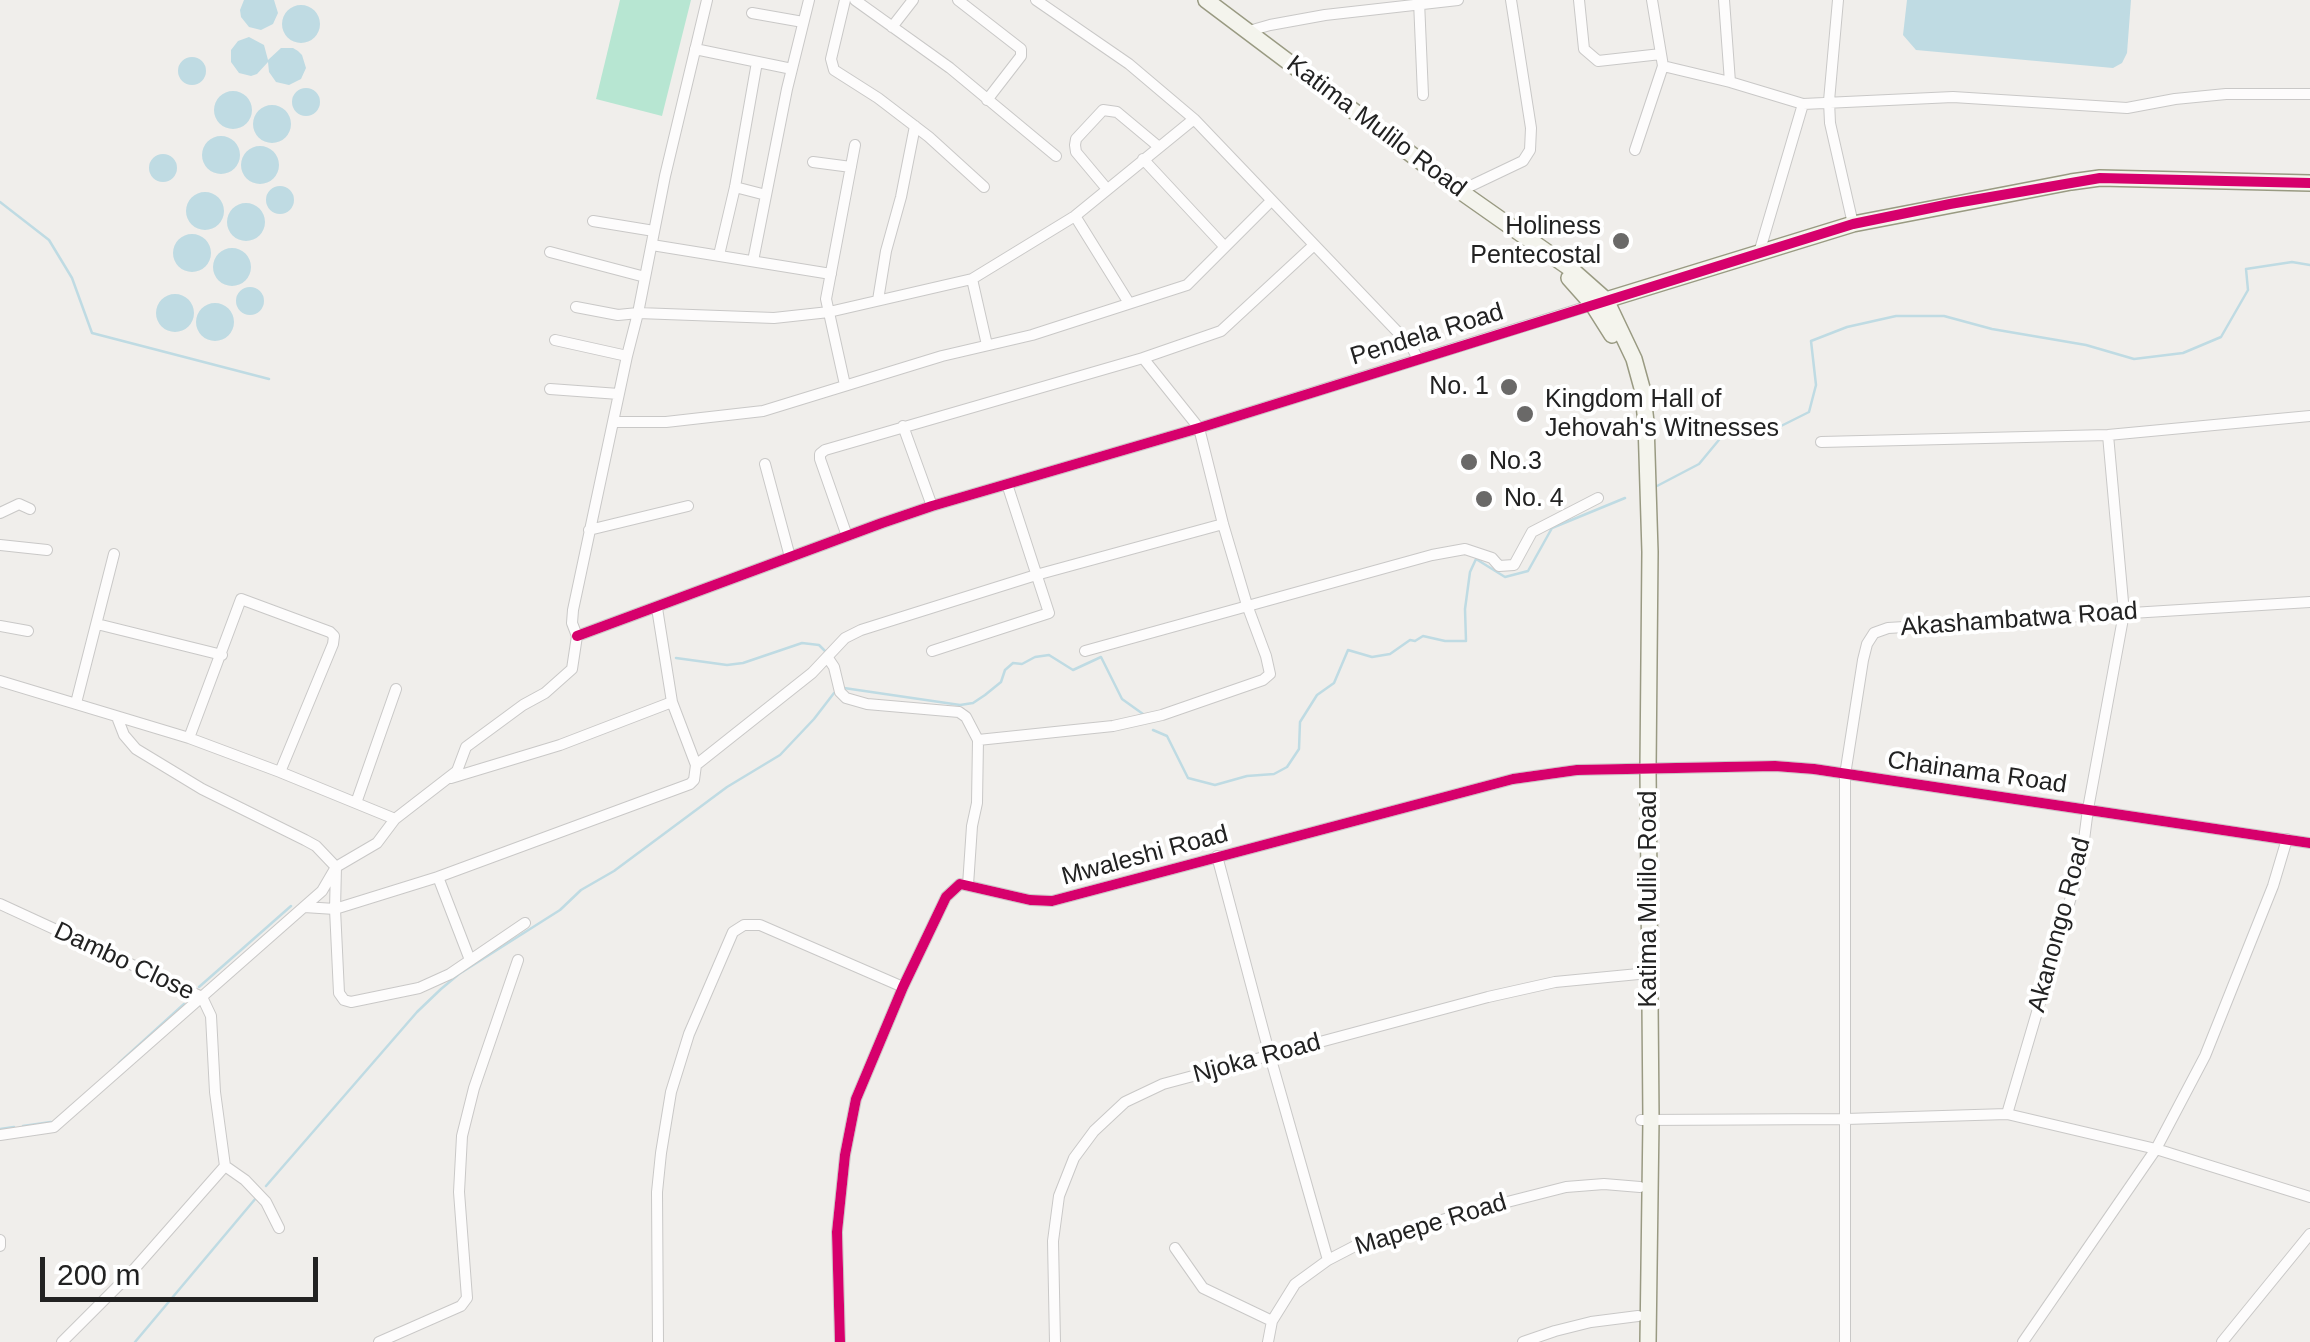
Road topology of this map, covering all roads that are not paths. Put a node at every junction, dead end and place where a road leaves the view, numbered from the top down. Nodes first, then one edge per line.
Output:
1 (707, 0) edge
2 (810, 0) edge
3 (846, 0) edge
4 (855, 0) edge
5 (913, 0) edge
6 (958, 0) edge
7 (1036, 0) edge
8 (1206, 0) edge
9 (1324, 0) edge
10 (1458, 0) edge
11 (1510, 0) edge
12 (1579, 0) edge
13 (1652, 0) edge
14 (1724, 0) edge
15 (1838, 0) edge
16 (1420, 2) edge
17 (752, 13) dead end
18 (1325, 15) junction
19 (803, 22) junction
20 (892, 27) junction
21 (1249, 31) junction
22 (696, 49) junction
23 (1662, 60) junction
24 (757, 62) junction
25 (792, 69) junction
26 (1730, 82) junction
27 (2310, 94) edge
28 (1423, 96) dead end
29 (987, 100) junction
30 (1829, 101) junction
31 (1803, 104) junction
32 (1194, 118) junction
33 (915, 126) junction
34 (856, 145) dead end
35 (1158, 147) junction
36 (1635, 150) dead end
37 (1056, 156) dead end
38 (1143, 159) junction
39 (812, 162) dead end
40 (851, 168) junction
41 (2310, 183) edge
42 (984, 186) dead end
43 (735, 187) junction
44 (1108, 189) junction
45 (1460, 191) junction
46 (766, 195) junction
47 (1271, 201) junction
48 (1075, 216) junction
49 (593, 220) dead end
50 (1854, 224) junction
51 (654, 232) junction
52 (652, 245) junction
53 (1314, 245) junction
54 (1224, 246) junction
55 (550, 252) dead end
56 (1760, 253) junction
57 (720, 256) junction
58 (753, 261) junction
59 (831, 274) junction
60 (645, 277) junction
61 (972, 279) junction
62 (878, 300) junction
63 (1599, 302) junction
64 (1129, 303) junction
65 (576, 307) dead end
66 (638, 312) junction
67 (828, 312) junction
68 (555, 340) dead end
69 (986, 345) junction
70 (626, 356) junction
71 (1144, 358) junction
72 (1418, 359) junction
73 (845, 386) junction
74 (550, 389) dead end
75 (620, 394) junction
76 (2310, 416) edge
77 (614, 422) junction
78 (903, 426) junction
79 (1199, 428) junction
80 (2108, 436) junction
81 (1822, 442) dead end
82 (766, 464) dead end
83 (1008, 484) junction
84 (1598, 498) dead end
85 (688, 506) dead end
86 (932, 506) junction
87 (30, 509) dead end
88 (0, 513) edge
89 (1223, 524) junction
90 (590, 530) junction
91 (847, 536) junction
92 (0, 545) edge
93 (47, 550) dead end
94 (114, 554) dead end
95 (790, 557) junction
96 (1036, 575) junction
97 (2310, 602) edge
98 (1247, 605) junction
99 (657, 608) junction
100 (2124, 613) junction
101 (96, 624) junction
102 (0, 626) edge
103 (28, 631) dead end
104 (577, 636) junction
105 (932, 651) dead end
106 (1085, 651) dead end
107 (222, 655) junction
108 (828, 658) junction
109 (0, 681) edge
110 (396, 688) dead end
111 (672, 702) junction
112 (76, 703) junction
113 (117, 717) junction
114 (189, 738) junction
115 (978, 740) junction
116 (696, 764) junction
117 (1643, 769) junction
118 (280, 772) junction
119 (1845, 775) junction
120 (446, 780) junction
121 (356, 804) junction
122 (2088, 809) junction
123 (396, 819) junction
124 (2287, 839) junction
125 (2310, 843) edge
126 (1217, 856) junction
127 (336, 866) junction
128 (438, 877) junction
129 (968, 885) junction
130 (0, 904) edge
131 (304, 906) junction
132 (335, 910) junction
133 (525, 924) dead end
134 (470, 960) junction
135 (518, 960) dead end
136 (1644, 974) junction
137 (904, 987) junction
138 (202, 997) junction
139 (1270, 1056) junction
140 (2007, 1114) junction
141 (1846, 1119) junction
142 (1646, 1120) junction
143 (0, 1136) edge
144 (2156, 1149) junction
145 (225, 1166) junction
146 (1640, 1187) junction
147 (2310, 1197) edge
148 (279, 1228) dead end
149 (2310, 1234) edge
150 (1174, 1248) dead end
151 (1328, 1260) junction
152 (1638, 1316) junction
153 (1272, 1321) junction
154 (62, 1342) edge
155 (378, 1342) edge
156 (658, 1342) edge
157 (840, 1342) edge
158 (1056, 1342) edge
159 (1268, 1342) edge
160 (1523, 1342) edge
161 (1638, 1342) edge
162 (1648, 1342) edge
163 (1845, 1342) edge
164 (2023, 1342) edge
165 (2222, 1342) edge

1 - 22 street
2 - 19 street
3 - 33 street
4 - 20 street
5 - 20 street
6 - 29 street
7 - 32 street
8 - 21 main road, Katima Mulilo Road
9 - 18 street
10 - 16 street
11 - 45 street
12 - 23 street
13 - 23 street
14 - 26 street
15 - 30 street
16 - 18 street
16 - 28 street
17 - 19 street
18 - 21 street
19 - 25 street
20 - 29 street
21 - 45 main road, Katima Mulilo Road
22 - 24 street
22 - 51 street
23 - 26 street
23 - 36 street
24 - 25 street
24 - 43 street
25 - 46 street
26 - 31 street
27 - 30 street
29 - 37 street
30 - 31 street
30 - 50 street
31 - 56 street
32 - 35 street
32 - 47 street
33 - 42 street
33 - 62 street
34 - 40 street
35 - 38 street
35 - 44 street
38 - 44 street
38 - 54 street
39 - 40 street
40 - 59 street
41 - 50 main road, Pendela Road
43 - 46 street
43 - 57 street
44 - 48 street
45 - 63 main road, Katima Mulilo Road
46 - 58 street
47 - 53 street
47 - 54 street
48 - 61 street
48 - 64 street
49 - 51 street
50 - 56 main road, Pendela Road
51 - 52 street
52 - 57 street
52 - 60 street
53 - 71 street
53 - 72 street
54 - 64 street
55 - 60 street
56 - 63 main road, Pendela Road
57 - 58 street
58 - 59 street
59 - 67 street
60 - 66 street
61 - 62 street
61 - 69 street
62 - 67 street
63 - 72 street, Pendela Road
63 - 117 main road, Katima Mulilo Road
64 - 69 street
65 - 66 street
66 - 67 street
66 - 70 street
67 - 73 street
68 - 70 street
69 - 73 street
70 - 75 street
71 - 78 street
71 - 79 street
72 - 79 street, Pendela Road
73 - 77 street
74 - 75 street
75 - 77 street
76 - 80 street
77 - 90 street
78 - 86 street
78 - 91 street
79 - 83 street, Pendela Road
79 - 89 street
80 - 81 street
80 - 100 street, Akanongo Road
82 - 95 street
83 - 86 street, Pendela Road
83 - 96 street
84 - 98 street
85 - 90 street
86 - 91 street, Pendela Road
87 - 88 street
89 - 96 street
89 - 98 street
90 - 104 street
91 - 95 street, Pendela Road
92 - 93 street
94 - 101 street
95 - 99 street, Pendela Road
96 - 105 street
96 - 108 street
97 - 100 street, Akashambatwa Road
98 - 106 street
98 - 115 street
99 - 104 street, Pendela Road
99 - 111 street
100 - 119 street, Akashambatwa Road
100 - 122 street, Akanongo Road
101 - 107 street
101 - 112 street
102 - 103 street
104 - 120 street
107 - 114 street
107 - 118 street
108 - 115 street
108 - 116 street
109 - 112 street
110 - 121 street
111 - 116 street
111 - 120 street
112 - 113 street
113 - 114 street
113 - 127 street
114 - 118 street
115 - 129 street
116 - 128 street
117 - 119 street, Chainama Road
117 - 126 street, Mwaleshi Road
117 - 136 main road, Katima Mulilo Road
118 - 121 street
119 - 122 street, Chainama Road
119 - 141 street
120 - 123 street
121 - 123 street
122 - 124 street, Chainama Road
122 - 140 street, Akanongo Road
123 - 127 street
124 - 125 street, Chainama Road
124 - 144 street
126 - 129 street, Mwaleshi Road
126 - 139 street
127 - 131 street
127 - 132 street
128 - 132 street
128 - 134 street
129 - 137 street
130 - 138 street, Dambo Close
131 - 132 street
131 - 138 street
132 - 134 street
133 - 134 street
135 - 155 street
136 - 139 street, Njoka Road
136 - 142 main road, Katima Mulilo Road
137 - 156 street
137 - 157 street
138 - 143 street
138 - 145 street, Dambo Close
139 - 151 street
139 - 158 street, Njoka Road
140 - 141 street
140 - 144 street
141 - 142 street
141 - 163 street
142 - 146 main road, Katima Mulilo Road
142 - 162 main road, Katima Mulilo Road
144 - 147 street
144 - 164 street
145 - 148 street
145 - 154 street
146 - 151 street, Mapepe Road
146 - 152 main road, Katima Mulilo Road
149 - 165 street
150 - 153 street
151 - 153 street, Mapepe Road
152 - 160 street
152 - 161 main road, Katima Mulilo Road
153 - 159 street, Mapepe Road

